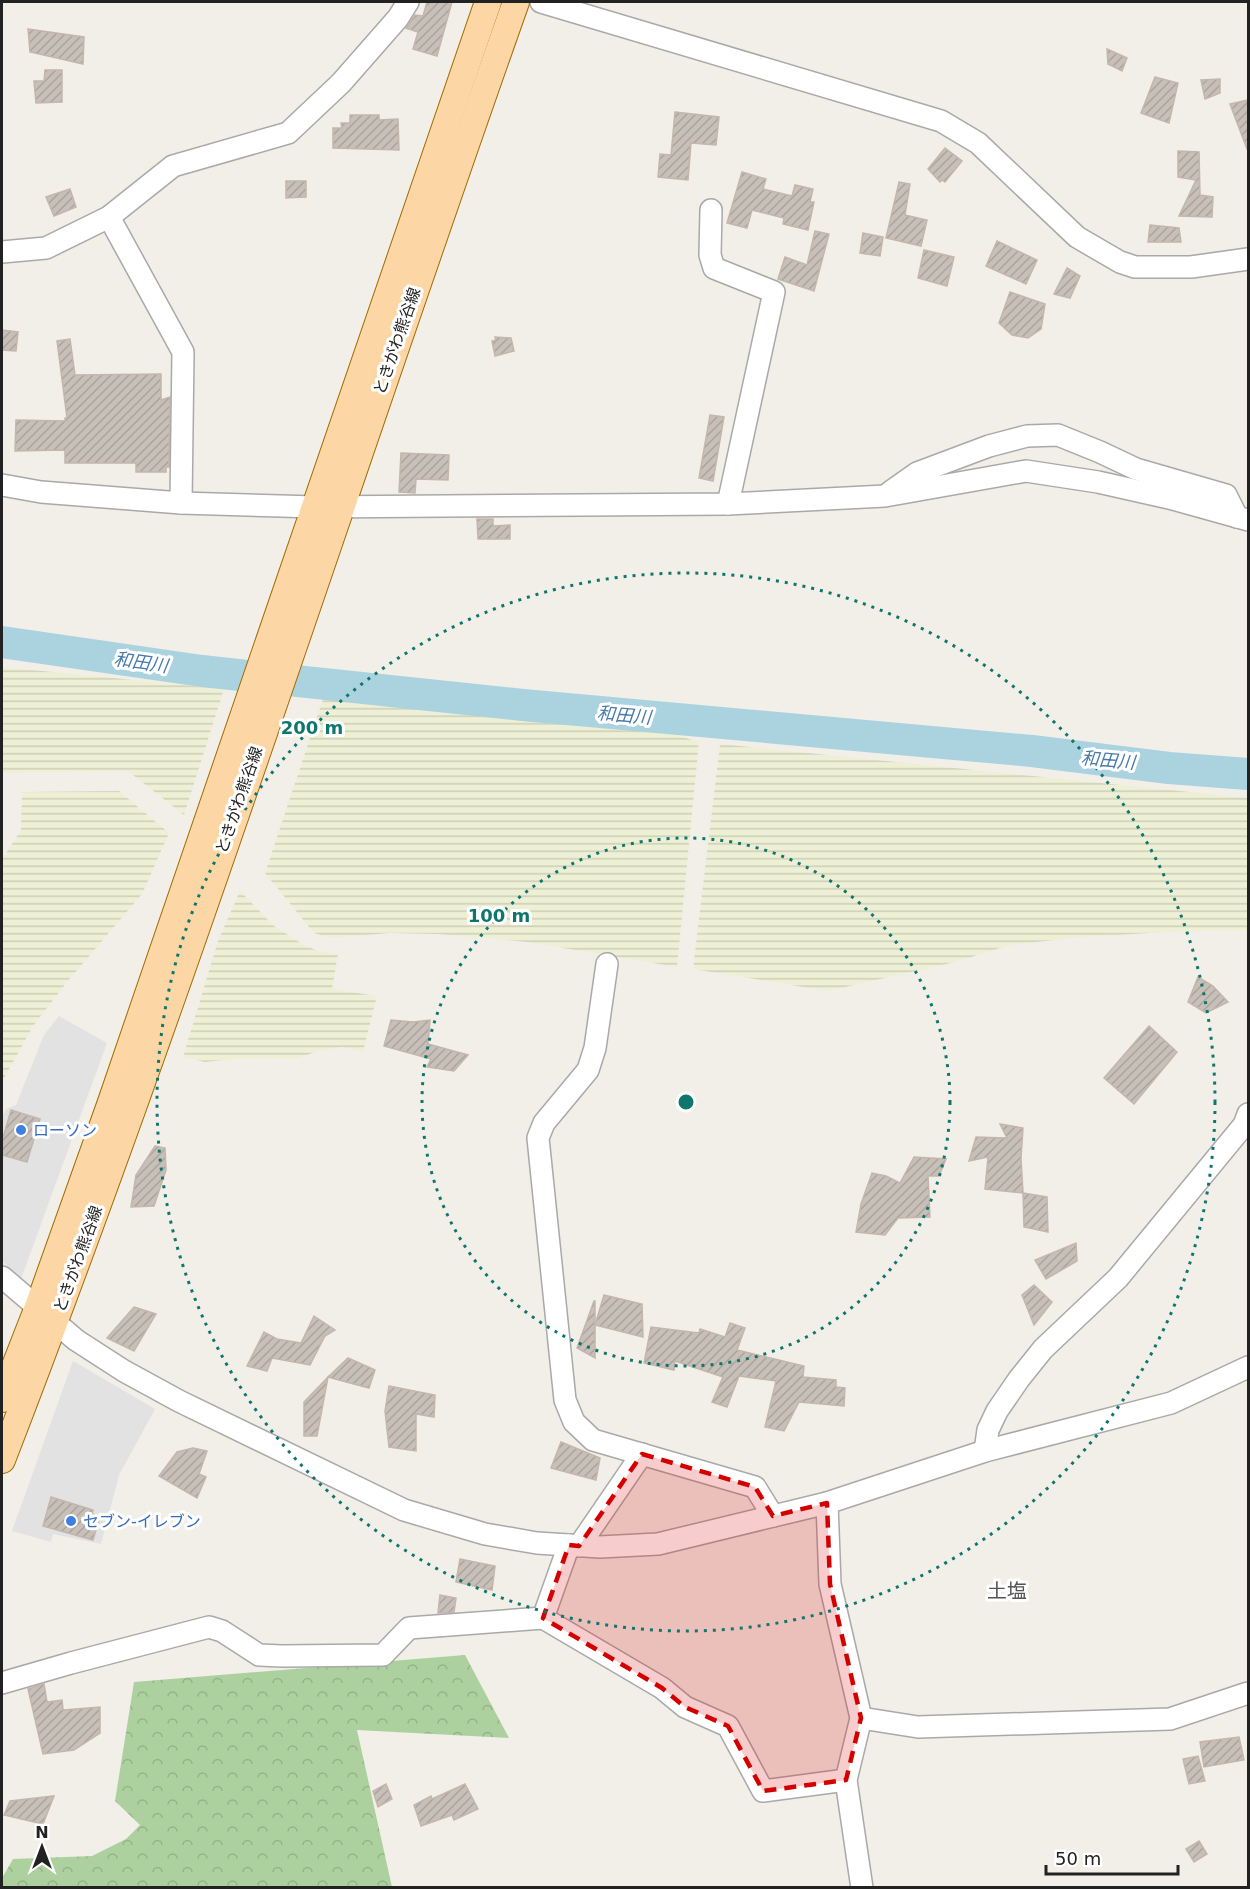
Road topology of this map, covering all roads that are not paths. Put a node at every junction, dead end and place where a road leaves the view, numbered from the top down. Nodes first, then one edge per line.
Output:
1 (408, 2) edge
2 (489, 2) edge
3 (516, 2) edge
4 (541, 2) edge
5 (711, 210) dead end
6 (109, 217) junction
7 (2, 252) edge
8 (1248, 259) edge
9 (2, 485) edge
10 (885, 496) junction
11 (181, 503) junction
12 (728, 504) junction
13 (328, 506) junction
14 (1243, 519) edge
15 (607, 964) dead end
16 (1248, 1114) edge
17 (2, 1277) edge
18 (46, 1315) junction
19 (1248, 1367) edge
20 (2, 1399) edge
21 (985, 1451) junction
22 (642, 1454) junction
23 (2, 1460) edge
24 (827, 1503) junction
25 (773, 1516) junction
26 (574, 1545) junction
27 (543, 1618) junction
28 (2, 1683) edge
29 (1248, 1693) edge
30 (861, 1718) junction
31 (846, 1780) junction
32 (862, 1887) edge

1 - 6 street
2 - 13 main road, ときがわ熊谷線
3 - 13 main road, ときがわ熊谷線
4 - 8 street
5 - 12 street
6 - 7 street
6 - 11 street
9 - 11 street
10 - 12 street
10 - 14 street
10 - 14 street
11 - 13 street
12 - 13 street
13 - 18 main road, ときがわ熊谷線
15 - 22 street
16 - 21 street
17 - 18 street
18 - 20 main road, ときがわ熊谷線
18 - 23 main road, ときがわ熊谷線
18 - 26 street
19 - 21 street
21 - 24 street
22 - 25 street
22 - 26 street
24 - 25 street
24 - 30 street
25 - 26 street
26 - 27 street
27 - 28 street
27 - 31 street
29 - 30 street
30 - 31 street
31 - 32 street

